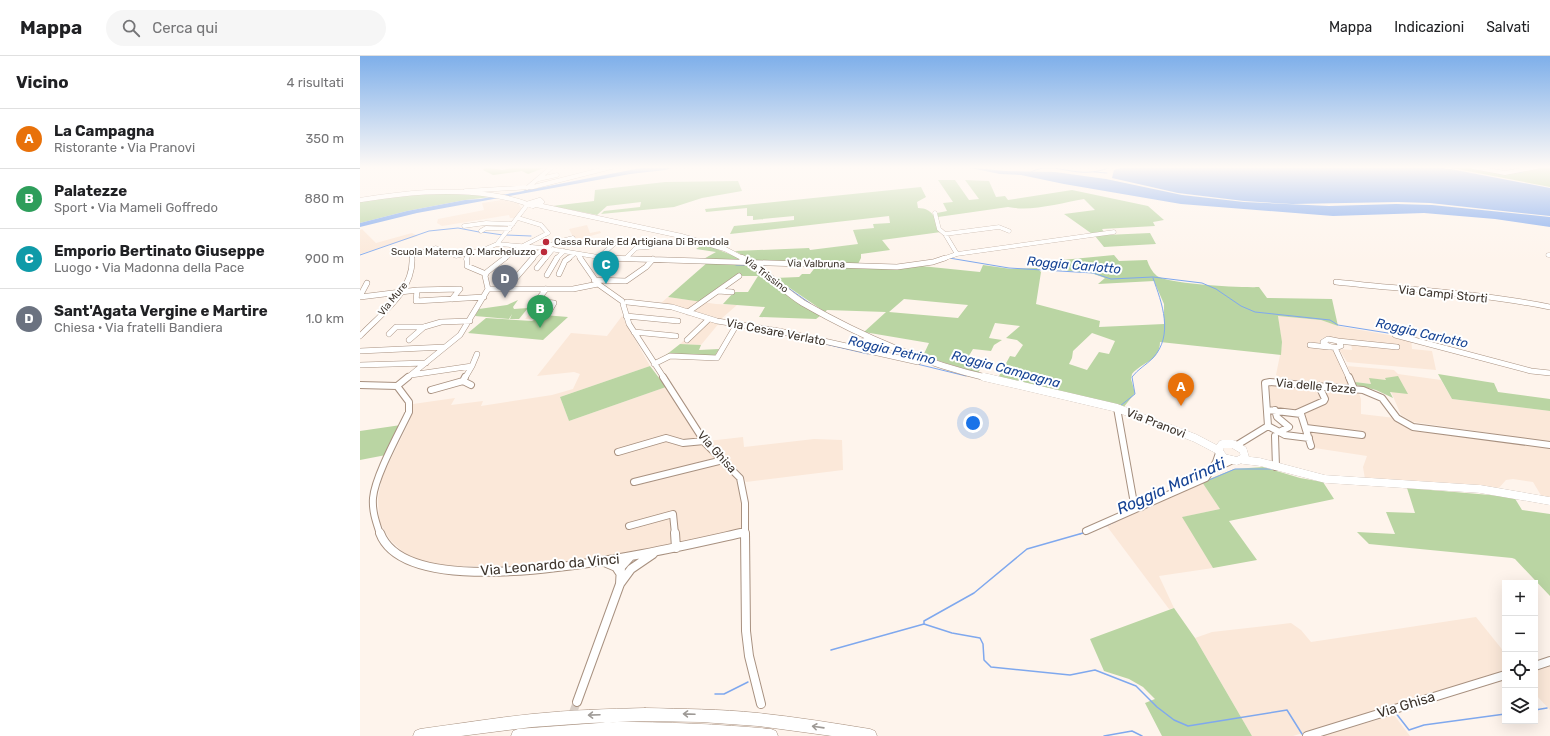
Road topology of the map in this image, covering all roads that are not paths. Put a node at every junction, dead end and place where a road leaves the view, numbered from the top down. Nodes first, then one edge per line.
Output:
1 (508, 199) edge
2 (518, 201) junction
3 (527, 204) junction
4 (534, 204) junction
5 (548, 206) junction
6 (525, 210) junction
7 (935, 214) dead end
8 (518, 218) junction
9 (513, 224) junction
10 (464, 226) dead end
11 (510, 229) junction
12 (481, 231) dead end
13 (1009, 231) dead end
14 (1114, 232) dead end
15 (946, 234) junction
16 (573, 238) dead end
17 (497, 244) junction
18 (614, 244) dead end
19 (525, 246) junction
20 (649, 247) dead end
21 (544, 248) junction
22 (553, 249) junction
23 (564, 251) junction
24 (470, 253) junction
25 (957, 254) junction
26 (576, 255) junction
27 (598, 258) junction
28 (626, 258) junction
29 (653, 259) junction
30 (752, 263) junction
31 (537, 268) dead end
32 (486, 274) junction
33 (559, 274) dead end
34 (546, 275) dead end
35 (739, 276) dead end
36 (596, 282) junction
37 (1336, 282) dead end
38 (368, 283) dead end
39 (507, 288) junction
40 (488, 289) junction
41 (546, 289) junction
42 (417, 290) junction
43 (401, 291) junction
44 (718, 291) junction
45 (732, 292) dead end
46 (360, 296) edge
47 (484, 297) junction
48 (452, 299) junction
49 (624, 302) junction
50 (1550, 307) edge
51 (688, 312) junction
52 (547, 315) dead end
53 (626, 316) junction
54 (710, 319) junction
55 (470, 321) junction
56 (678, 321) dead end
57 (737, 324) junction
58 (424, 327) junction
59 (634, 332) junction
60 (389, 334) dead end
61 (859, 334) junction
62 (1395, 335) dead end
63 (360, 336) edge
64 (676, 336) dead end
65 (870, 339) junction
66 (409, 340) dead end
67 (686, 340) dead end
68 (1338, 341) junction
69 (859, 342) junction
70 (1310, 345) dead end
71 (842, 346) junction
72 (446, 347) junction
73 (890, 347) junction
74 (1398, 347) dead end
75 (857, 348) junction
76 (1332, 348) junction
77 (360, 351) edge
78 (477, 354) dead end
79 (921, 359) junction
80 (426, 363) junction
81 (654, 364) junction
82 (360, 365) edge
83 (472, 366) junction
84 (1550, 373) edge
85 (411, 375) junction
86 (997, 380) joint
87 (463, 381) junction
88 (360, 385) edge
89 (398, 386) junction
90 (471, 386) dead end
91 (1319, 386) junction
92 (1354, 388) junction
93 (431, 390) dead end
94 (1117, 408) junction
95 (1267, 410) junction
96 (1275, 410) junction
97 (1297, 413) junction
98 (1268, 426) junction
99 (1306, 428) junction
100 (1277, 434) junction
101 (1362, 435) dead end
102 (1309, 438) junction
103 (704, 441) junction
104 (1237, 445) junction
105 (1312, 446) dead end
106 (1550, 446) edge
107 (1220, 449) junction
108 (618, 452) dead end
109 (1244, 456) junction
110 (723, 460) junction
111 (1230, 461) junction
112 (1276, 467) junction
113 (1211, 471) junction
114 (634, 482) dead end
115 (1550, 501) edge
116 (1142, 507) junction
117 (629, 526) dead end
118 (1086, 530) dead end
119 (745, 532) junction
120 (676, 548) junction
121 (656, 552) junction
122 (630, 557) junction
123 (603, 562) junction
124 (631, 569) junction
125 (620, 573) junction
126 (620, 584) junction
127 (1550, 661) edge
128 (1538, 665) edge
129 (1502, 676) edge
130 (577, 702) tunnel mouth
131 (761, 704) dead end
132 (420, 736) edge
133 (518, 736) edge
134 (771, 736) edge
135 (870, 736) edge
136 (1307, 736) edge

1 - 2 main road, Via Trissino
2 - 3 main road, Via Trissino
2 - 4 main road, Via Trissino
3 - 4 main road, Via Trissino
3 - 6 street
4 - 5 main road, Via Trissino
4 - 5 main road, Via Trissino
4 - 6 street
5 - 30 main road, Via Trissino
6 - 8 street
7 - 15 street
8 - 9 street
8 - 19 street
9 - 10 street
9 - 11 street
11 - 12 street
11 - 17 street
13 - 15 street
14 - 25 street, Via Valbruna
15 - 25 street
16 - 21 street
17 - 19 street, Via Valbruna
17 - 24 street
18 - 27 street
19 - 21 street, Via Valbruna
19 - 32 street
20 - 28 street
21 - 22 street, Via Valbruna
21 - 39 street
22 - 23 street, Via Valbruna
22 - 31 street
23 - 26 street, Via Valbruna
23 - 34 street
24 - 32 street
24 - 43 street, Via Mure
25 - 30 street, Via Valbruna
26 - 27 street, Via Valbruna
26 - 33 street
26 - 36 street
27 - 28 street, Via Valbruna
28 - 29 street, Via Valbruna
29 - 30 street, Via Valbruna
29 - 36 street
30 - 61 main road, Via Trissino
32 - 40 street
35 - 44 street
36 - 41 street
36 - 49 street
37 - 50 street, Via Campi Storti
38 - 46 street
39 - 40 street
39 - 41 street
40 - 47 street
41 - 52 street
42 - 43 street
42 - 48 street
42 - 48 street
43 - 46 street
43 - 63 street, Via Mure
44 - 45 street
44 - 51 street
47 - 48 street
47 - 55 street
49 - 51 street, Via Cesare Verlato
49 - 53 street, Via Ghisa
51 - 54 street, Via Cesare Verlato
53 - 56 street
53 - 59 street, Via Ghisa
54 - 57 street, Via Cesare Verlato
54 - 67 street, Via Cesare Verlato
55 - 58 street
55 - 72 street
57 - 71 street, Via Cesare Verlato
57 - 81 street
58 - 60 street
58 - 66 street
59 - 64 street
59 - 81 street, Via Ghisa
61 - 65 main road, Via Cesare Verlato
61 - 69 street
62 - 84 street
65 - 69 street, Via Cesare Verlato
65 - 73 main road, Via Cesare Verlato
65 - 75 street
68 - 74 street
68 - 76 street
68 - 76 street
69 - 71 street, Via Cesare Verlato
70 - 76 street
71 - 75 street, Via Cesare Verlato
72 - 77 street
72 - 80 street
73 - 75 street, Via Cesare Verlato
73 - 79 main road, Via Cesare Verlato
75 - 79 street, Via Cesare Verlato
76 - 92 street
78 - 83 street
79 - 86 main road, Via Cesare Verlato
80 - 82 street
80 - 85 street
81 - 103 street, Via Ghisa
83 - 85 street
83 - 87 street
85 - 89 street
86 - 94 main road, Via Pranovi
87 - 90 street
87 - 93 street
88 - 89 street
89 - 123 street, Via Leonardo da Vinci
91 - 92 street, Via delle Tezze
91 - 95 street, Via delle Tezze
91 - 97 street
92 - 106 street, Via delle Tezze
94 - 107 main road, Via Pranovi
94 - 116 street
95 - 96 street
95 - 98 street, Via delle Tezze
96 - 97 street
96 - 100 street
97 - 99 street
98 - 100 street
98 - 104 street
99 - 101 street
99 - 102 street
100 - 102 street
100 - 112 street
102 - 105 street
103 - 108 street
103 - 110 street, Via Ghisa
104 - 107 main road
104 - 109 main road
107 - 111 main road, Via Pranovi
107 - 113 street
109 - 111 main road
109 - 112 main road
110 - 114 street
110 - 119 street, Via Ghisa
111 - 113 street
112 - 115 main road
113 - 116 street
116 - 118 street
117 - 120 street
119 - 120 street, Via Leonardo da Vinci
119 - 131 street, Via Ghisa
120 - 121 street, Via Leonardo da Vinci
121 - 122 street, Via Leonardo da Vinci
121 - 124 street
122 - 123 street, Via Leonardo da Vinci
122 - 124 street
122 - 125 street
123 - 125 street
124 - 126 street
125 - 126 street
126 - 130 street
127 - 128 street
129 - 136 street, Via Ghisa
135 -> 132 highway
133 - 134 highway

